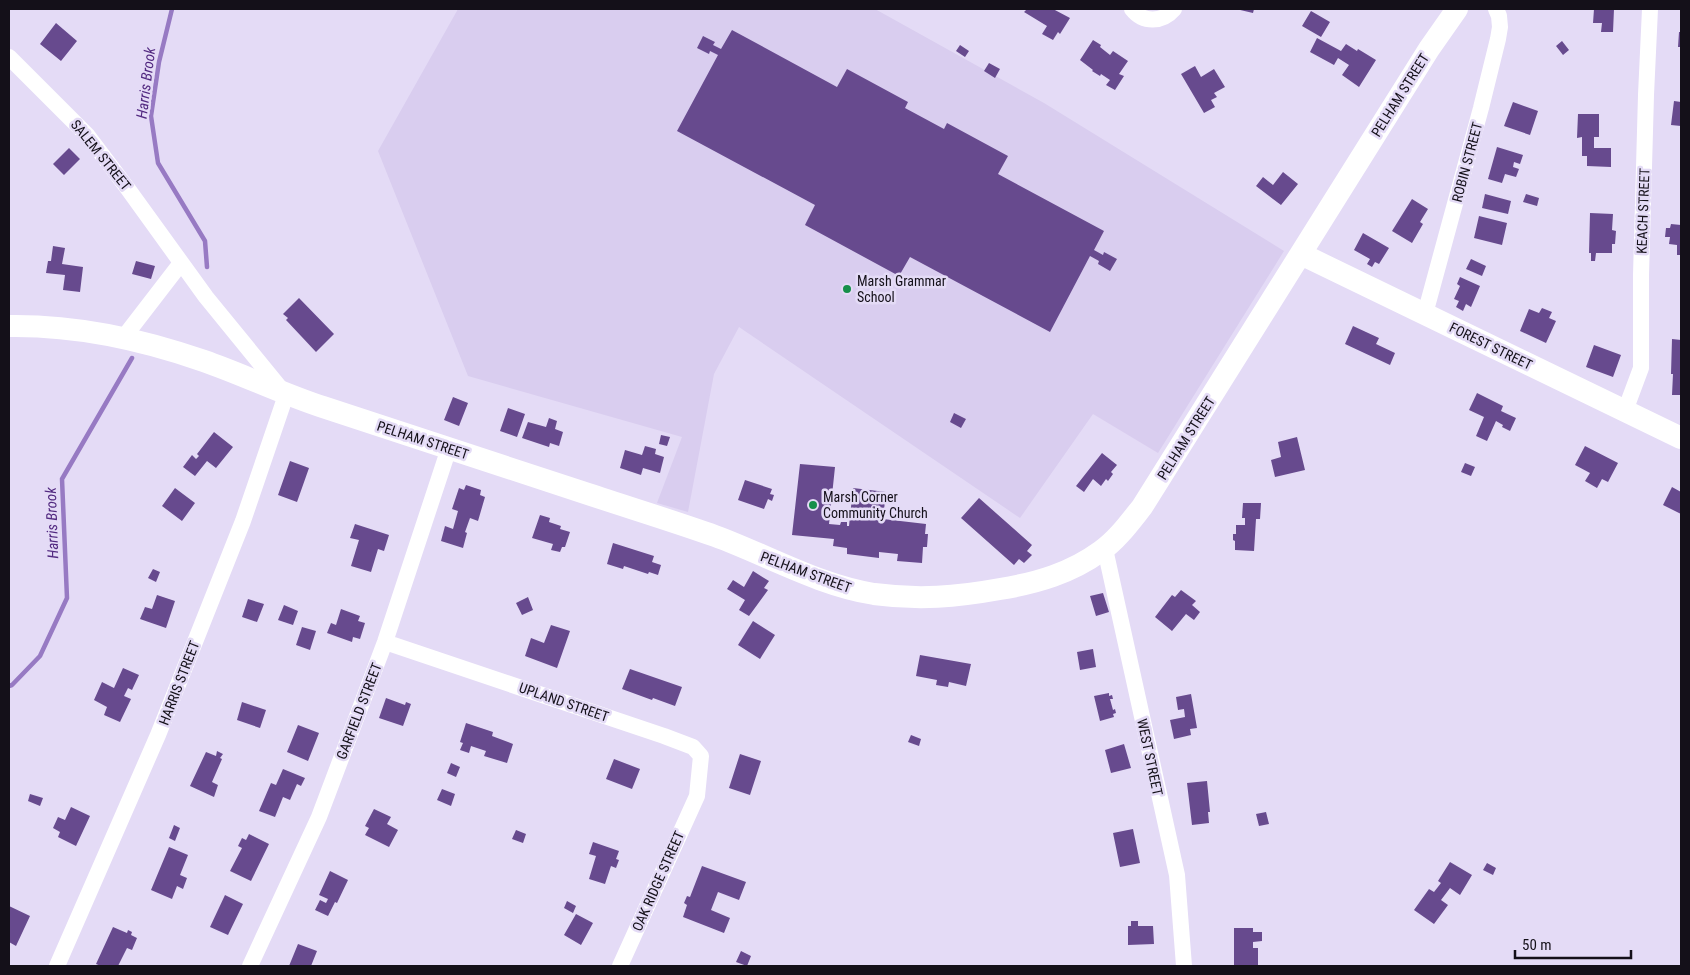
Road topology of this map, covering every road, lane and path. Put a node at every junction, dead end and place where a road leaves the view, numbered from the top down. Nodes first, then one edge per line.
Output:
1 (1132, 9) edge
2 (1174, 9) edge
3 (1456, 9) edge
4 (1496, 9) edge
5 (1650, 9) edge
6 (9, 56) edge
7 (1301, 254) junction
8 (181, 263) junction
9 (1425, 314) junction
10 (9, 326) edge
11 (124, 337) junction
12 (286, 395) junction
13 (1625, 411) junction
14 (1681, 438) edge
15 (449, 448) junction
16 (1104, 549) junction
17 (385, 642) junction
18 (697, 796) joint
19 (56, 966) edge
20 (250, 966) edge
21 (620, 966) edge
22 (1184, 966) edge

1 - 2 street
3 - 7 street, PELHAM STREET
4 - 9 street, ROBIN STREET
5 - 13 street, KEACH STREET
6 - 8 street, SALEM STREET
7 - 9 street, FOREST STREET
7 - 16 street, PELHAM STREET
8 - 11 street
8 - 12 street, SALEM STREET
9 - 13 street, FOREST STREET
10 - 11 street, PELHAM STREET
11 - 12 street, PELHAM STREET
12 - 15 street, PELHAM STREET
12 - 19 street, HARRIS STREET
13 - 14 street, FOREST STREET
15 - 16 street, PELHAM STREET
15 - 17 street, GARFIELD STREET
16 - 22 street, WEST STREET
17 - 18 street, UPLAND STREET
17 - 20 street, GARFIELD STREET
18 - 21 street, OAK RIDGE STREET

